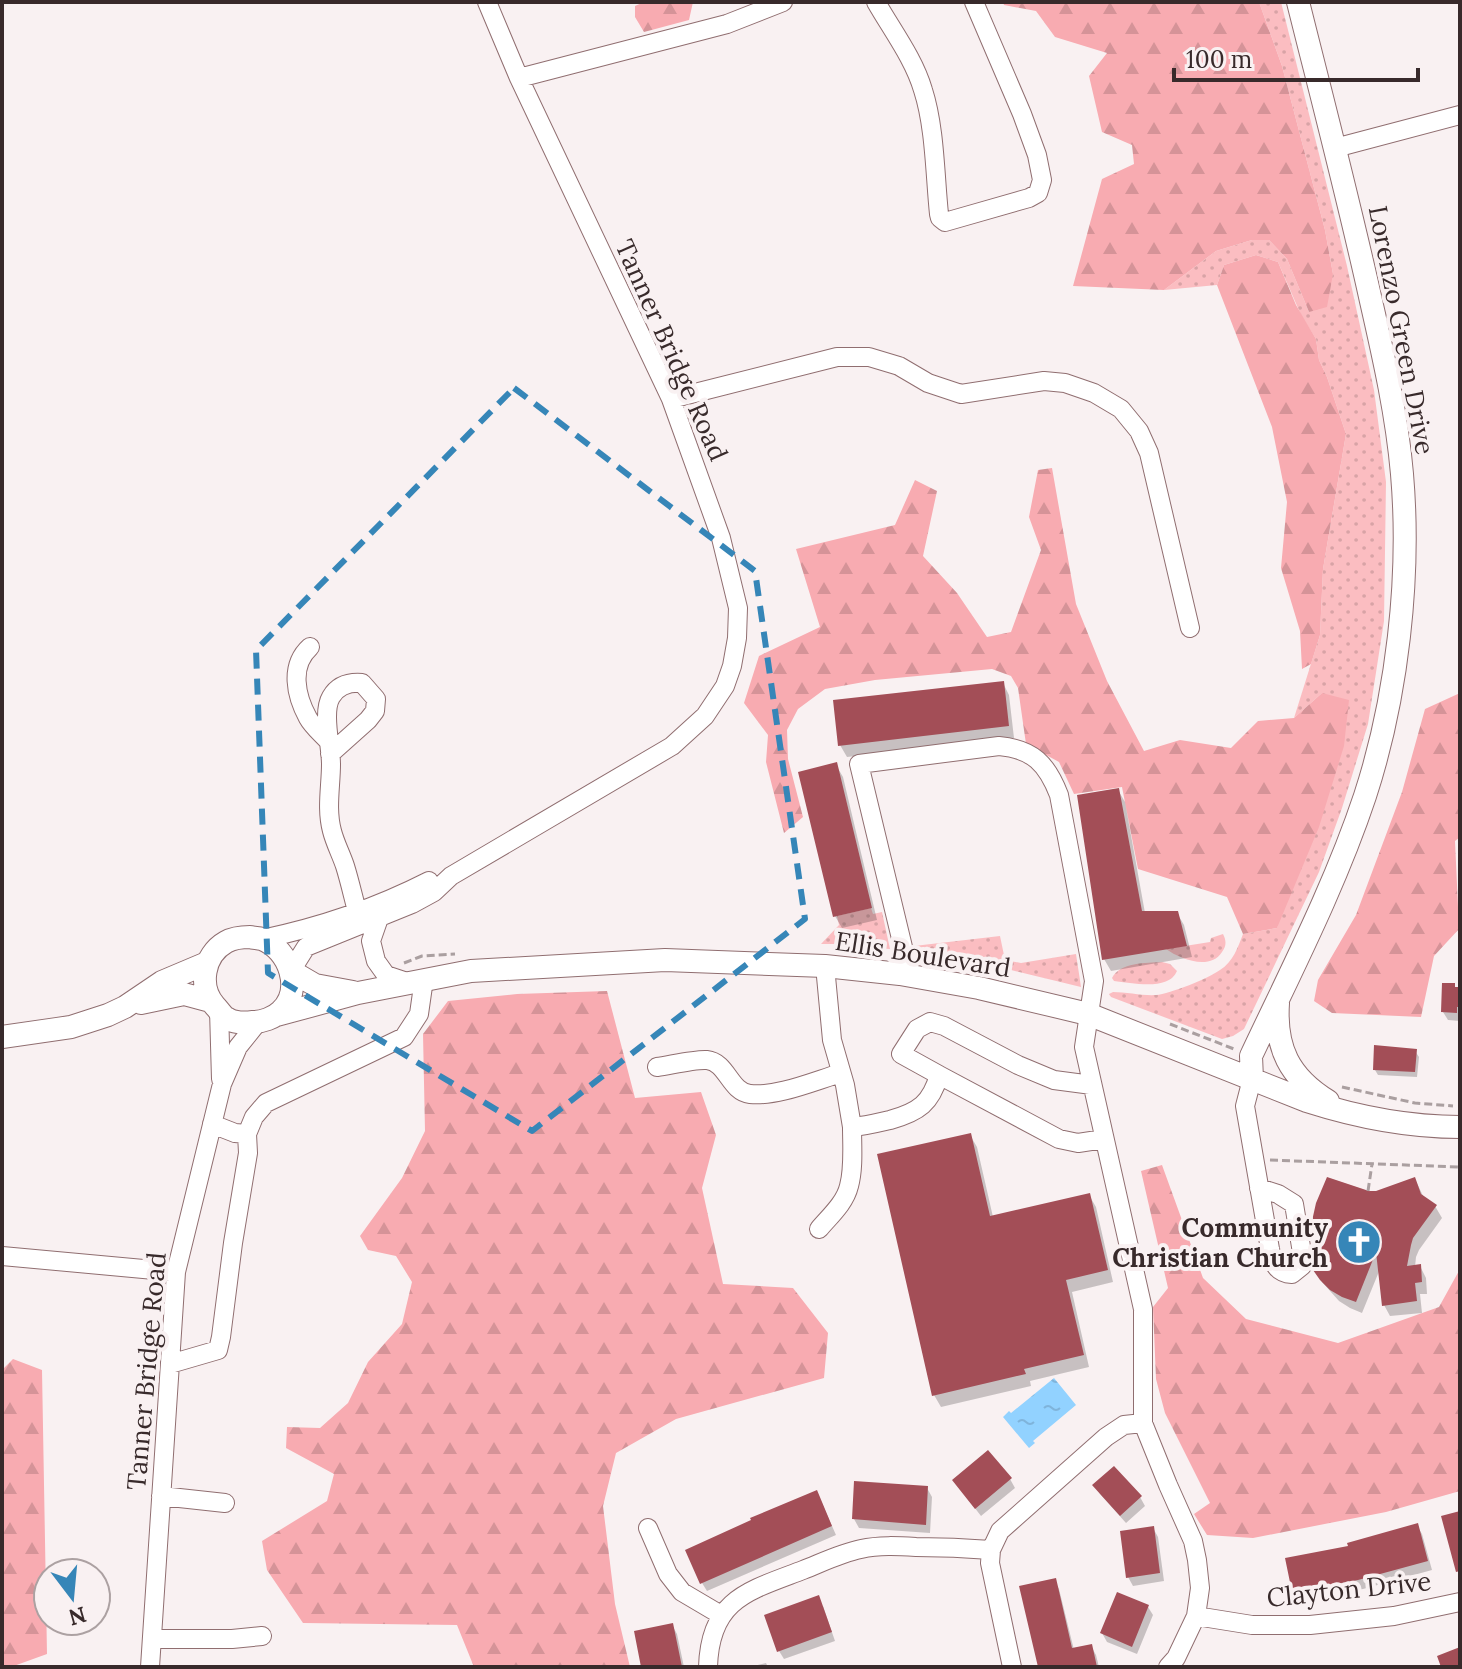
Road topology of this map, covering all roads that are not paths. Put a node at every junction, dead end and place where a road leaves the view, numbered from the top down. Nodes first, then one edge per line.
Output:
1 (487, 2) edge
2 (876, 2) edge
3 (974, 2) edge
4 (1298, 2) edge
5 (779, 3) edge
6 (519, 78) junction
7 (1460, 115) edge
8 (1335, 148) junction
9 (671, 399) junction
10 (1190, 628) dead end
11 (310, 647) dead end
12 (451, 876) junction
13 (379, 918) junction
14 (359, 919) junction
15 (262, 939) junction
16 (207, 963) junction
17 (825, 966) junction
18 (291, 971) junction
19 (910, 976) junction
20 (416, 981) junction
21 (1286, 982) junction
22 (358, 993) junction
23 (215, 1005) junction
24 (125, 1007) junction
25 (1088, 1014) junction
26 (268, 1018) junction
27 (2, 1037) edge
28 (657, 1067) dead end
29 (841, 1073) junction
30 (939, 1075) junction
31 (1252, 1079) junction
32 (222, 1084) junction
33 (1092, 1085) junction
34 (1366, 1118) junction
35 (212, 1124) junction
36 (852, 1127) junction
37 (1460, 1127) edge
38 (247, 1134) junction
39 (1104, 1139) junction
40 (1259, 1188) dead end
41 (819, 1229) dead end
42 (2, 1256) edge
43 (176, 1272) junction
44 (170, 1364) junction
45 (1143, 1423) junction
46 (161, 1496) junction
47 (225, 1503) dead end
48 (648, 1528) dead end
49 (991, 1550) junction
50 (1460, 1602) edge
51 (721, 1615) junction
52 (1196, 1616) junction
53 (262, 1636) dead end
54 (152, 1639) junction
55 (150, 1667) edge
56 (708, 1667) edge
57 (1012, 1667) edge
58 (1168, 1667) edge

1 - 6 street, Tanner Bridge Road
2 - 3 street
4 - 8 main road, Lorenzo Green Drive
5 - 6 street
6 - 9 street, Tanner Bridge Road
7 - 8 street
8 - 21 main road, Lorenzo Green Drive
9 - 10 street
9 - 12 street, Tanner Bridge Road
11 - 14 street
12 - 13 street, Tanner Bridge Road
12 - 14 street, Tanner Bridge Road
13 - 14 street, Tanner Bridge Road
13 - 20 street
14 - 15 street, Tanner Bridge Road
14 - 18 street, Tanner Bridge Road
15 - 16 main road
15 - 18 main road
16 - 23 main road
16 - 24 main road
17 - 19 main road, Ellis Boulevard
17 - 20 main road, Ellis Boulevard
17 - 29 street
18 - 22 main road, Ellis Boulevard
18 - 26 main road
19 - 25 main road, Ellis Boulevard
19 - 25 street
20 - 22 main road, Ellis Boulevard
20 - 38 street
21 - 31 main road, Lorenzo Green Drive
21 - 34 main road
22 - 26 main road, Ellis Boulevard
23 - 24 main road
23 - 26 main road
23 - 32 street, Tanner Bridge Road
24 - 27 main road
25 - 31 main road, Ellis Boulevard
25 - 33 street
26 - 32 street, Tanner Bridge Road
28 - 29 street
29 - 36 street
30 - 33 street
30 - 36 street
30 - 39 street
31 - 34 main road, Ellis Boulevard
31 - 40 street
32 - 35 street, Tanner Bridge Road
33 - 39 street
34 - 37 main road, Ellis Boulevard
35 - 38 street
35 - 43 street, Tanner Bridge Road
36 - 41 street
38 - 44 street
39 - 45 street
42 - 43 street
43 - 44 street, Tanner Bridge Road
44 - 46 street, Tanner Bridge Road
45 - 49 street
45 - 52 street
46 - 47 street
46 - 54 street, Tanner Bridge Road
48 - 51 street
49 - 51 street
49 - 57 street
50 - 52 street, Clayton Drive
51 - 56 street
52 - 58 street
53 - 54 street
54 - 55 street, Tanner Bridge Road

